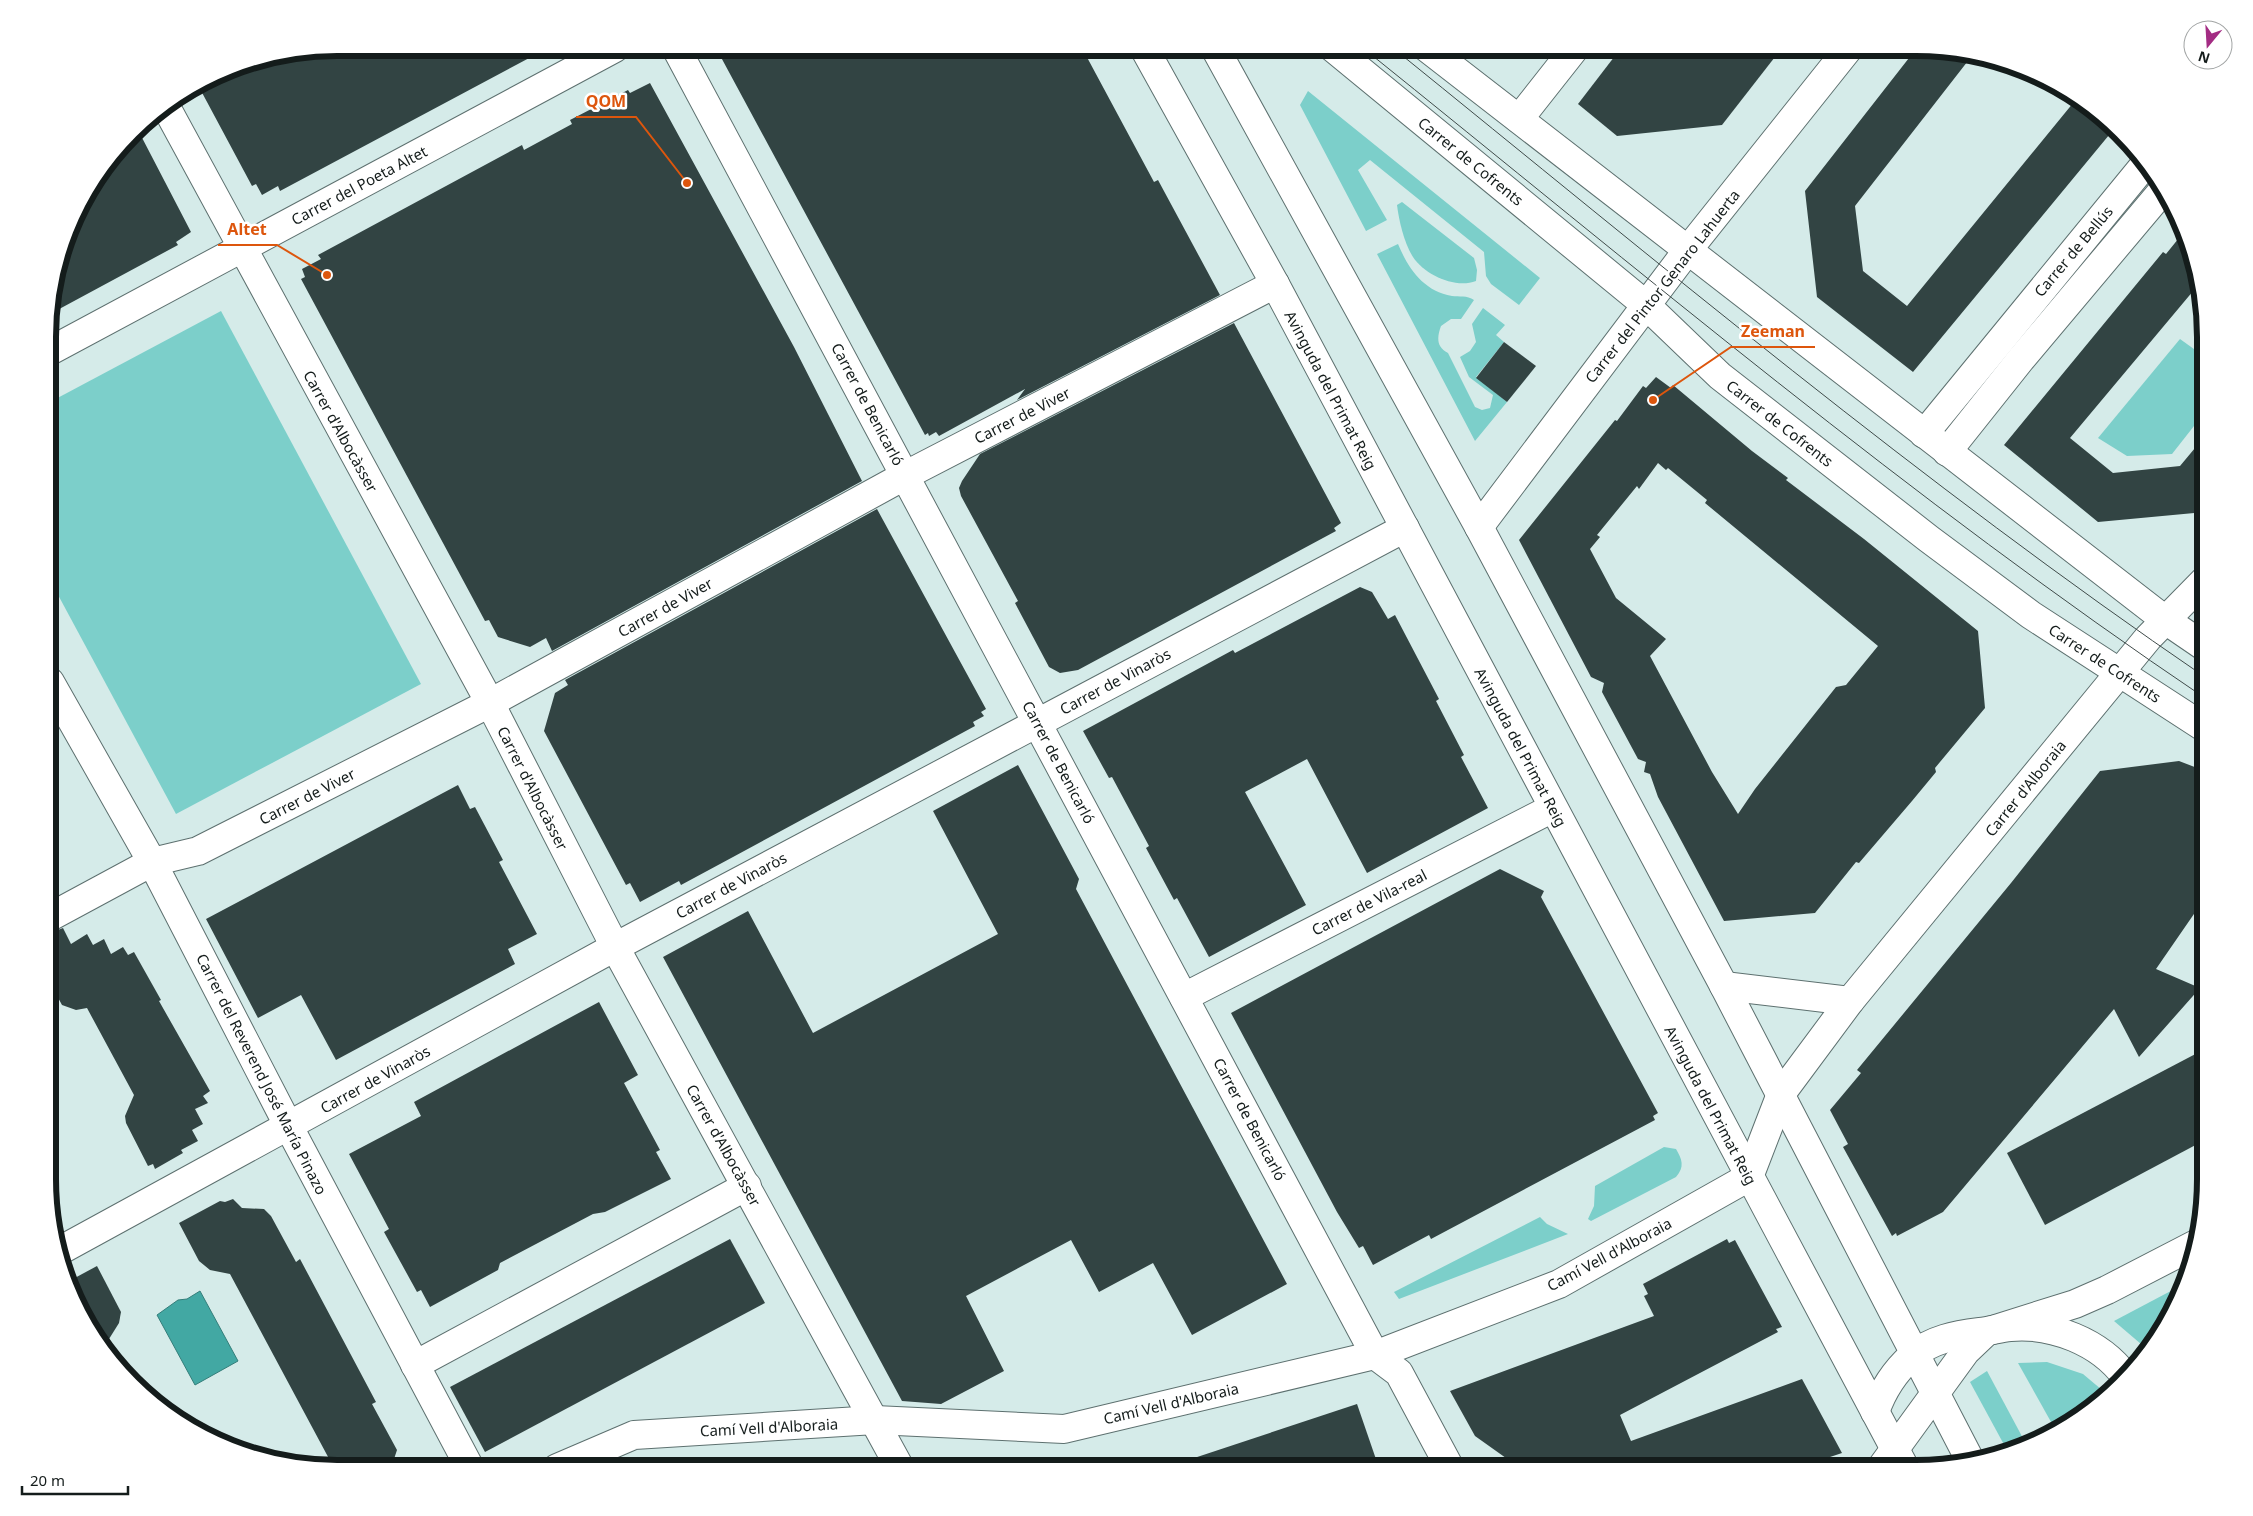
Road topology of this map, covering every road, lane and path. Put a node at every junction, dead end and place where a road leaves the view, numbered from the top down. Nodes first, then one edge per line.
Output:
1 (600, 56) edge
2 (680, 56) edge
3 (1148, 56) edge
4 (1219, 56) edge
5 (1343, 56) edge
6 (1437, 56) edge
7 (1569, 56) edge
8 (1843, 56) edge
9 (169, 112) edge
10 (1519, 119) junction
11 (2141, 170) edge
12 (2158, 196) edge
13 (241, 248) junction
14 (1687, 251) junction
15 (1275, 284) junction
16 (1646, 305) junction
17 (2000, 339) junction
18 (56, 348) edge
19 (2021, 358) junction
20 (1924, 434) junction
21 (1947, 452) junction
22 (906, 475) junction
23 (1479, 527) junction
24 (1405, 528) junction
25 (2197, 588) edge
26 (2164, 619) junction
27 (2197, 642) edge
28 (2120, 672) junction
29 (56, 693) edge
30 (490, 703) junction
31 (1037, 722) junction
32 (2197, 723) edge
33 (1553, 808) junction
34 (152, 862) junction
35 (56, 914) edge
36 (615, 947) junction
37 (1724, 986) junction
38 (1184, 996) junction
39 (1850, 1001) junction
40 (1781, 1094) junction
41 (288, 1128) junction
42 (1749, 1177) junction
43 (746, 1186) junction
44 (65, 1248) edge
45 (2188, 1248) edge
46 (1986, 1332) junction
47 (1914, 1354) junction
48 (1375, 1355) junction
49 (415, 1365) junction
50 (2121, 1371) edge
51 (1934, 1394) junction
52 (1875, 1412) junction
53 (875, 1420) junction
54 (1967, 1455) edge
55 (466, 1460) edge
56 (574, 1460) edge
57 (896, 1460) edge
58 (1446, 1460) edge
59 (1892, 1460) edge
60 (1894, 1460) edge

1 - 13 street, Carrer del Poeta Altet
2 - 22 street, Carrer de Benicarló
3 - 15 street, Avinguda del Primat Reig
4 - 23 street
5 - 16 street, Carrer de Cofrents
6 - 10 street
7 - 10 street
8 - 14 street, Carrer del Pintor Genaro Lahuerta
9 - 13 street, Carrer d'Albocàsser
10 - 14 street
11 - 17 street, Carrer de Bellús
12 - 19 street, Carrer de Bellús
13 - 18 street, Carrer del Poeta Altet
13 - 30 street, Carrer d'Albocàsser
14 - 16 street, Carrer del Pintor Genaro Lahuerta
14 - 20 street
15 - 22 street, Carrer de Viver
15 - 24 street, Avinguda del Primat Reig
16 - 23 street, Carrer del Pintor Genaro Lahuerta
16 - 28 street, Carrer de Cofrents
17 - 19 street
17 - 20 street, Carrer de Bellús
19 - 21 street, Carrer de Bellús
20 - 21 street
21 - 26 street
22 - 30 street, Carrer de Viver
22 - 31 street, Carrer de Benicarló
23 - 37 street
24 - 31 street, Carrer de Vinaròs
24 - 33 street, Avinguda del Primat Reig
25 - 26 street, Carrer d'Alboraia
26 - 27 street
26 - 28 street, Carrer d'Alboraia
28 - 32 street, Carrer de Cofrents
28 - 39 street, Carrer d'Alboraia
29 - 34 street, Carrer del Reverend José María Pinazo
30 - 34 street, Carrer de Viver
30 - 36 street, Carrer d'Albocàsser
31 - 36 street, Carrer de Vinaròs
31 - 38 street, Carrer de Benicarló
33 - 38 street, Carrer de Vila-real
33 - 42 street, Avinguda del Primat Reig
34 - 35 street, Carrer de Viver
34 - 41 street, Carrer del Reverend José María Pinazo
36 - 41 street, Carrer de Vinaròs
36 - 43 street, Carrer d'Albocàsser
37 - 39 street
37 - 40 street
38 - 48 street, Carrer de Benicarló
39 - 40 street, Carrer d'Alboraia
40 - 42 street, Carrer d'Alboraia
40 - 47 street
41 - 44 street, Carrer de Vinaròs
41 - 49 street, Carrer del Reverend José María Pinazo
42 - 48 street, Camí Vell d'Alboraia
42 - 52 street, Avinguda del Primat Reig
43 - 49 street
43 - 53 street, Carrer d'Albocàsser
45 - 46 street
46 - 47 street
46 - 50 street
46 - 51 street, Avinguda del Primat Reig
47 - 51 street
47 - 52 street
48 - 53 street, Camí Vell d'Alboraia
48 - 58 street, Carrer de Benicarló
49 - 55 street, Carrer del Reverend José María Pinazo
51 - 54 street
51 - 60 street, Avinguda del Primat Reig
52 - 59 street, Avinguda del Primat Reig
53 - 56 street, Camí Vell d'Alboraia
53 - 57 street, Carrer d'Albocàsser

